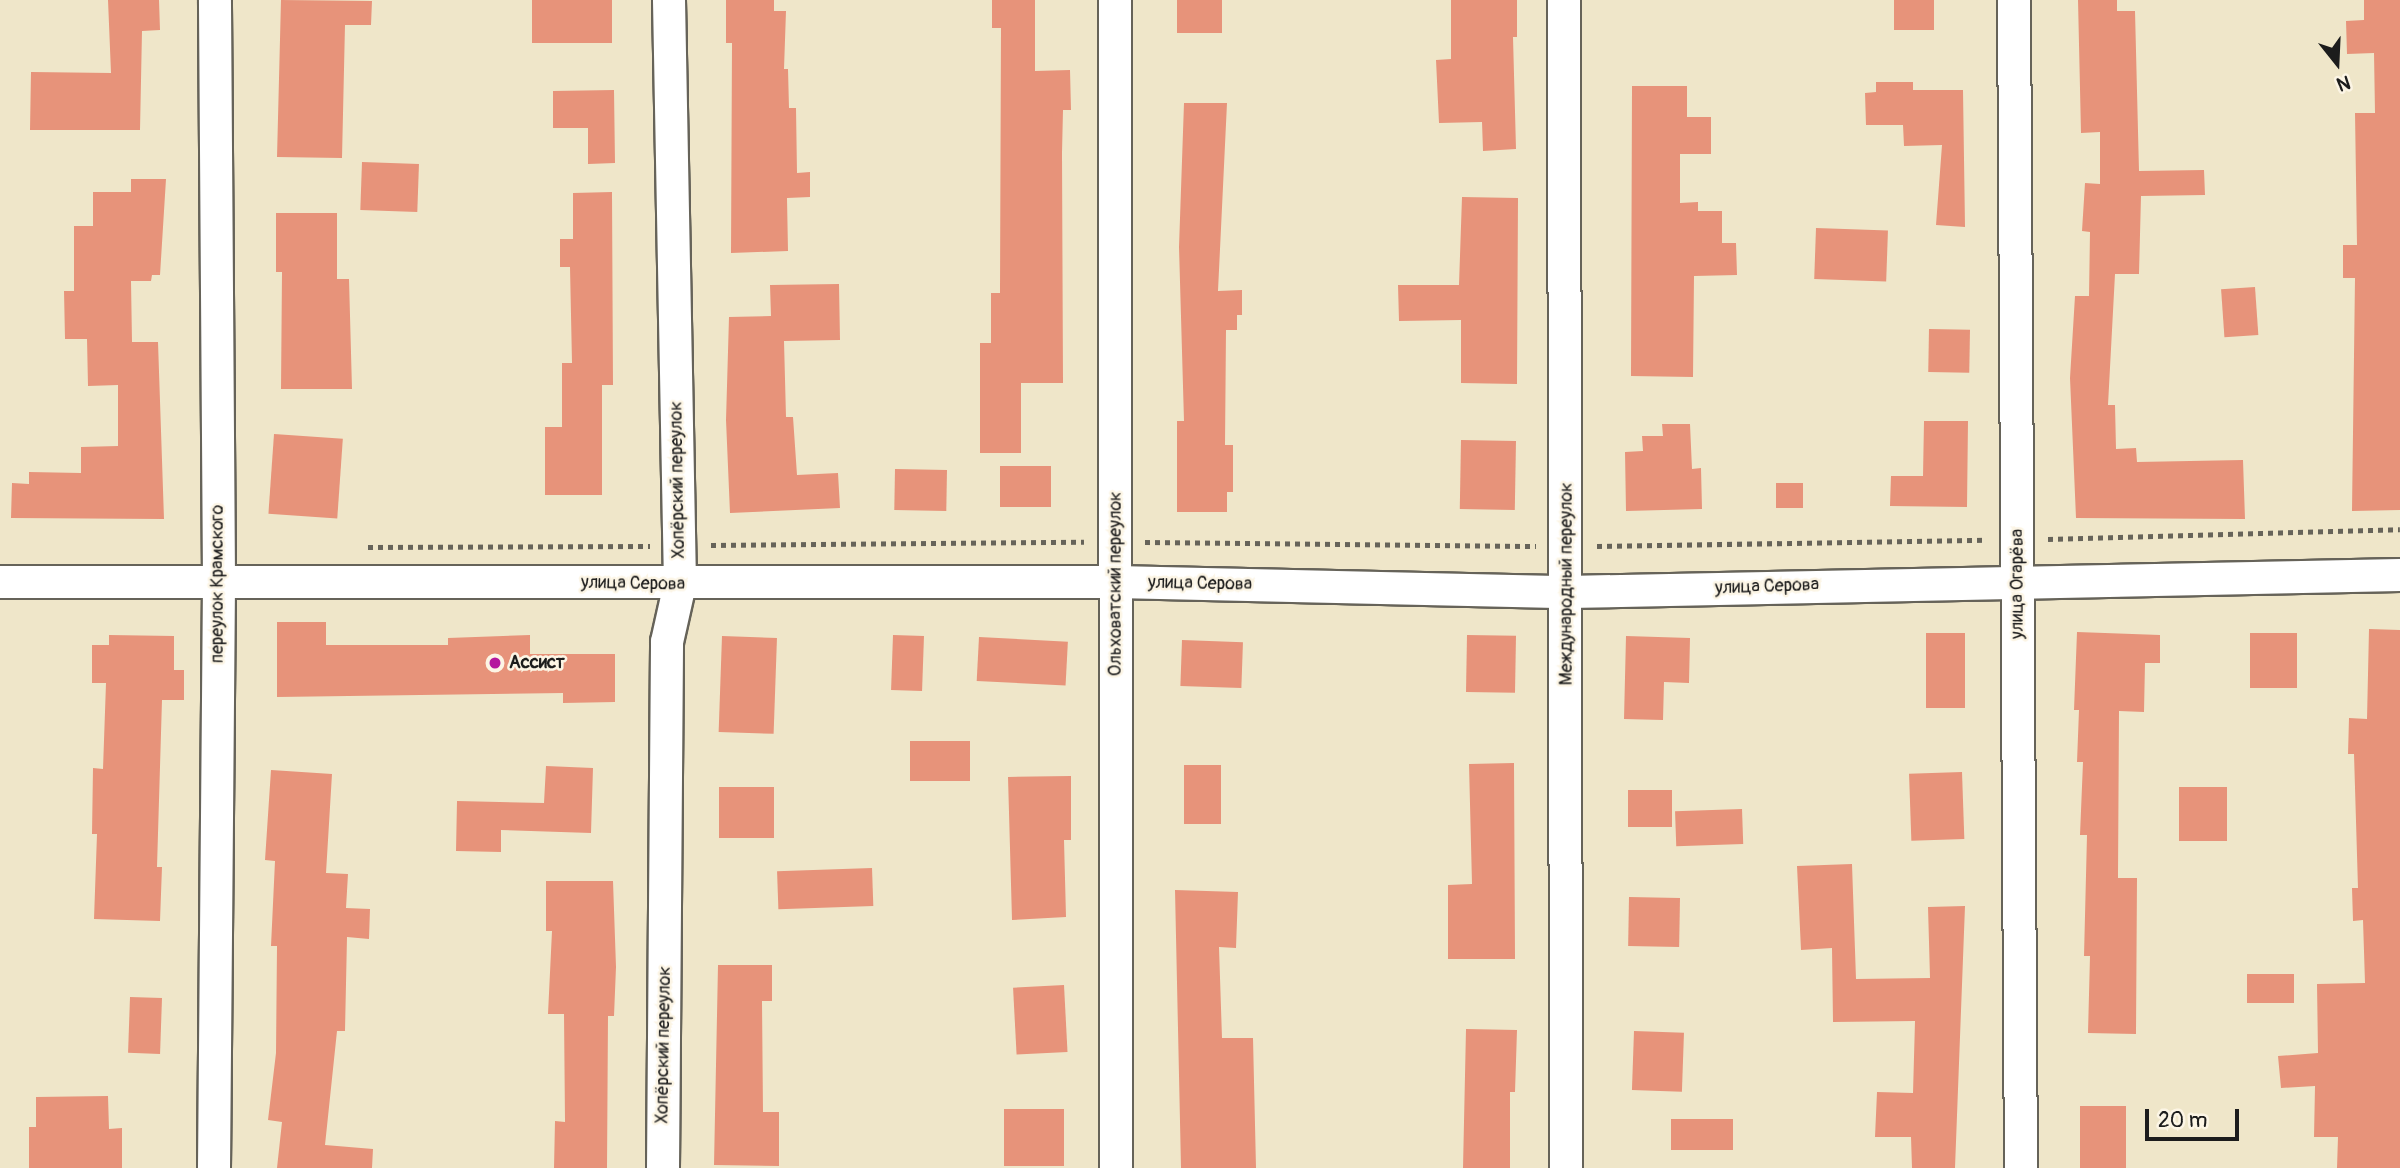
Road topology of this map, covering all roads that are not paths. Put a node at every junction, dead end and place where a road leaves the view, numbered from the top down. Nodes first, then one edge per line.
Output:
1 (215, 0) edge
2 (669, 0) edge
3 (1115, 0) edge
4 (1564, 0) edge
5 (2014, 0) edge
6 (2400, 575) edge
7 (219, 579) junction
8 (2018, 581) junction
9 (0, 582) edge
10 (1116, 582) junction
11 (680, 584) junction
12 (1568, 592) junction
13 (214, 1168) edge
14 (663, 1168) edge
15 (1116, 1168) edge
16 (1566, 1168) edge
17 (2021, 1168) edge

1 - 7 street, переулок Крамского
2 - 11 street, Хопёрский переулок
3 - 10 street, Ольховатский переулок
4 - 12 street, Международный переулок
5 - 8 street, улица Огарёва
6 - 8 street, улица Серова
7 - 9 street, улица Серова
7 - 11 street, улица Серова
7 - 13 street, переулок Крамского
8 - 12 street, улица Серова
8 - 17 street, улица Огарёва
10 - 11 street, улица Серова
10 - 12 street, улица Серова
10 - 15 street, Ольховатский переулок
11 - 14 street, Хопёрский переулок
12 - 16 street, Международный переулок

